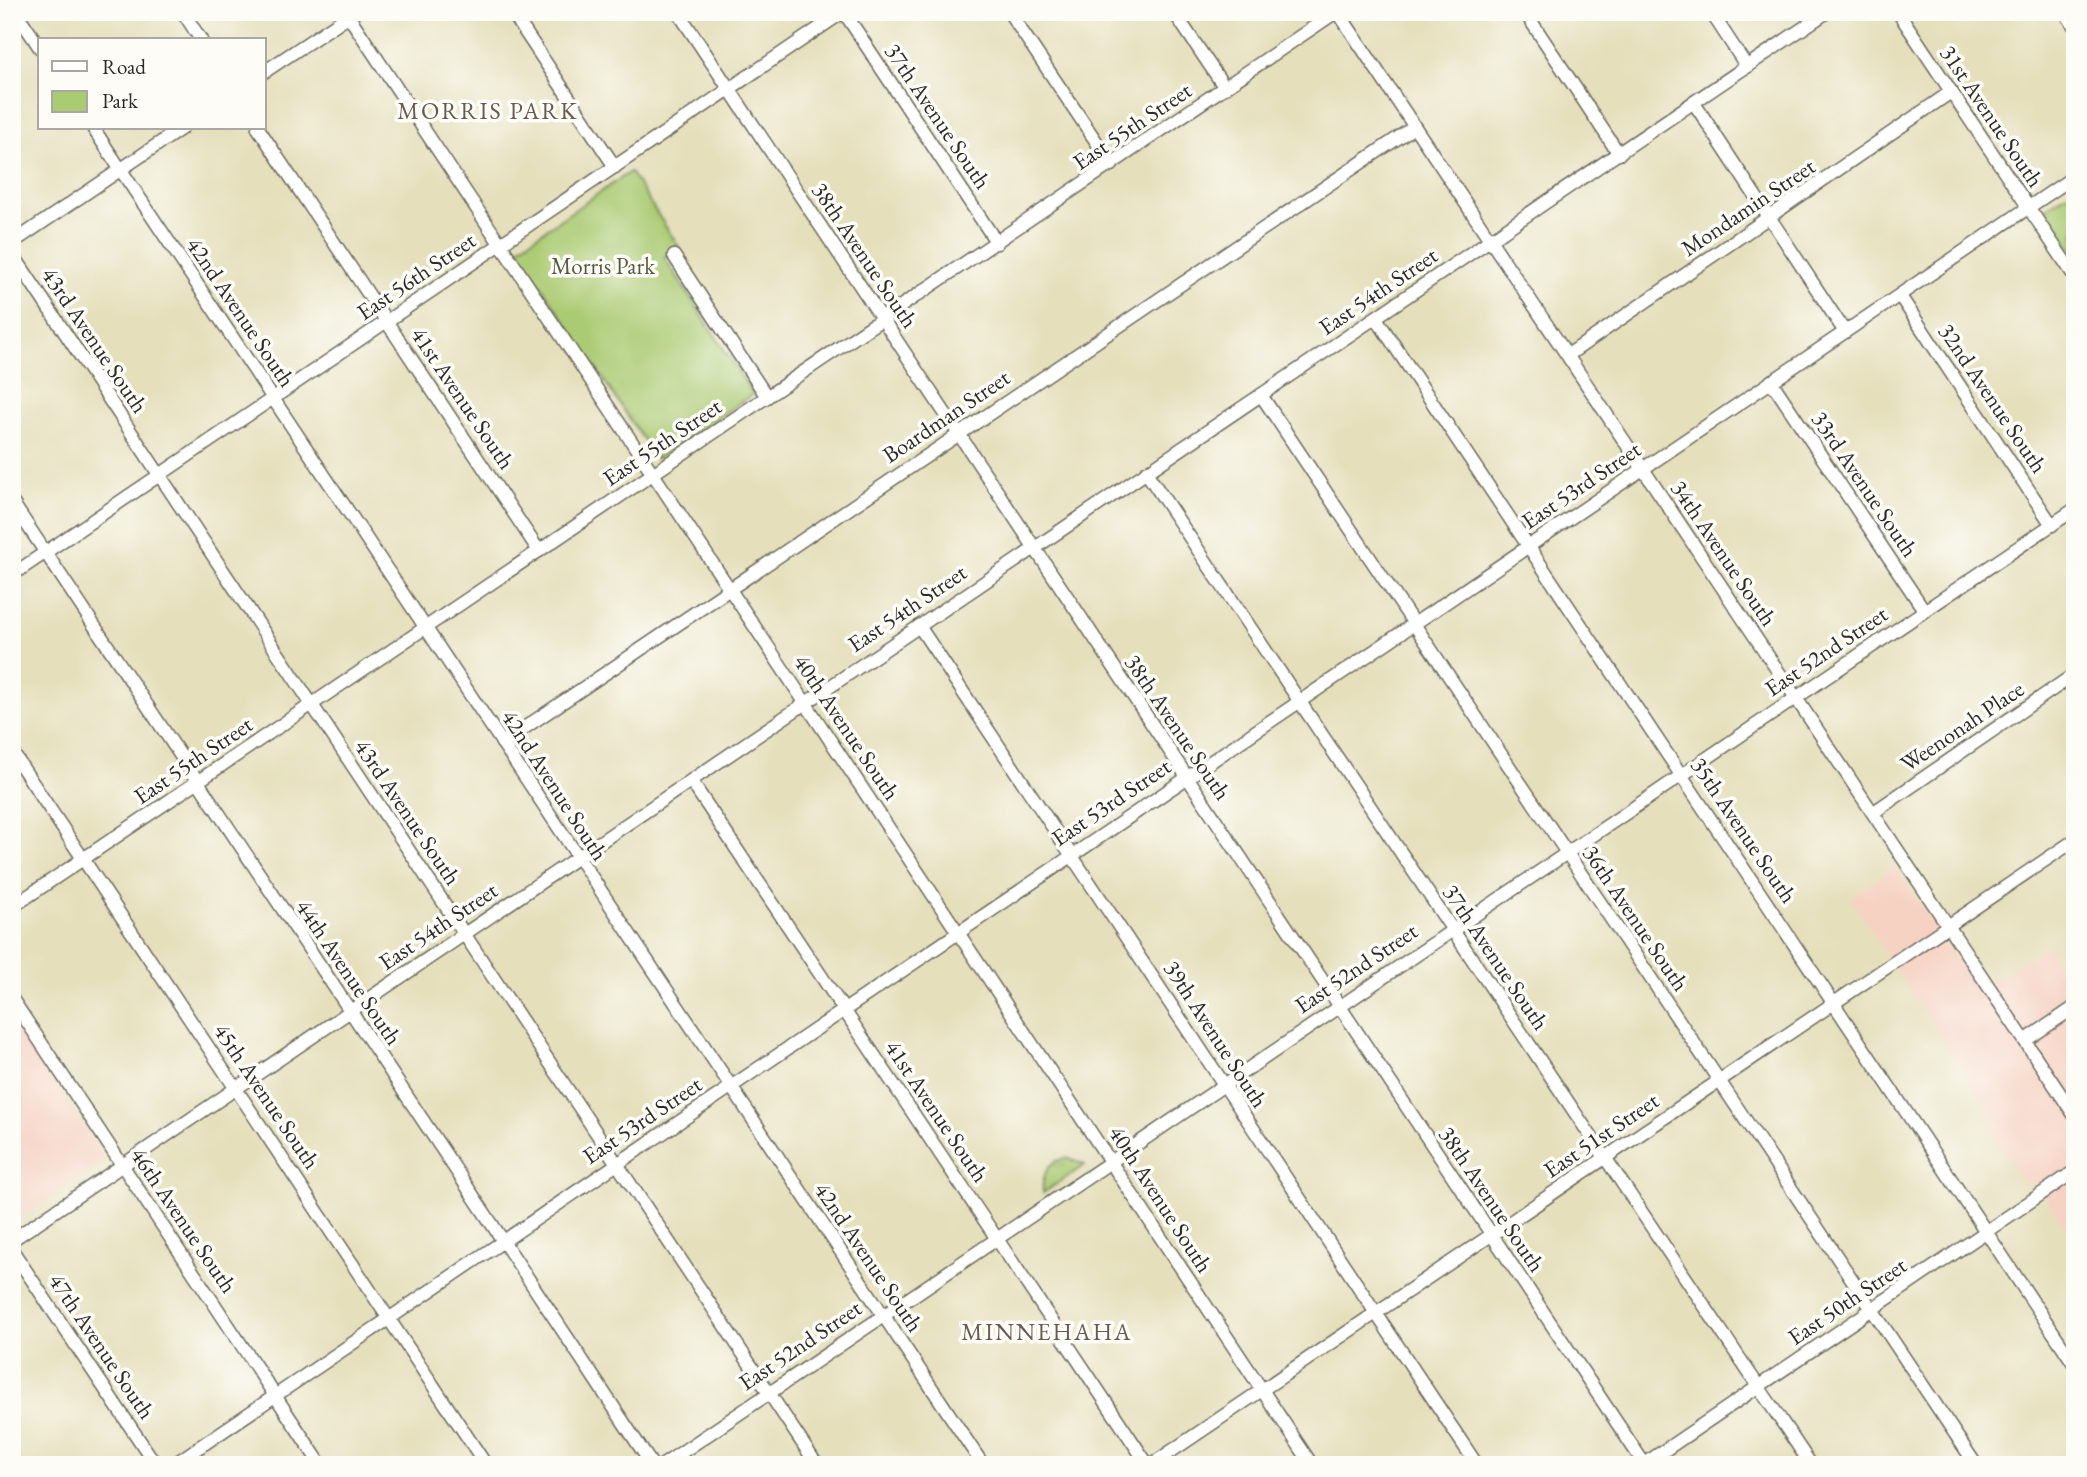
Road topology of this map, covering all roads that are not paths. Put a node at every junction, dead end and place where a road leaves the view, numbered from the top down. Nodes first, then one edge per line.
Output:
1 (16, 12) edge
2 (183, 12) edge
3 (512, 12) edge
4 (678, 12) edge
5 (844, 12) edge
6 (1009, 12) edge
7 (1174, 12) edge
8 (1337, 12) edge
9 (1525, 12) edge
10 (1711, 12) edge
11 (1827, 12) edge
12 (1898, 12) edge
13 (2065, 12) edge
14 (350, 14) edge
15 (2075, 27) edge
16 (200, 38) edge
17 (38, 45) edge
18 (1747, 66) junction
19 (266, 71) edge
20 (1225, 88) junction
21 (729, 90) junction
22 (1951, 92) junction
23 (1694, 103) junction
24 (1414, 127) junction
25 (94, 130) edge
26 (179, 130) edge
27 (259, 130) edge
28 (1619, 154) junction
29 (1112, 165) junction
30 (615, 167) junction
31 (121, 169) junction
32 (2075, 176) edge
33 (2028, 207) junction
34 (1770, 218) junction
35 (1491, 240) junction
36 (12, 243) edge
37 (997, 243) junction
38 (501, 244) junction
39 (12, 253) edge
40 (674, 256) dead end
41 (2075, 277) edge
42 (1900, 296) junction
43 (1376, 318) junction
44 (882, 319) junction
45 (387, 321) junction
46 (1846, 331) junction
47 (1568, 355) junction
48 (1771, 381) junction
49 (1261, 395) junction
50 (767, 397) junction
51 (273, 398) junction
52 (957, 434) junction
53 (1642, 469) junction
54 (1146, 472) junction
55 (159, 474) junction
56 (653, 474) junction
57 (12, 502) edge
58 (2075, 509) edge
59 (2052, 524) junction
60 (1528, 546) junction
61 (1033, 549) junction
62 (539, 551) junction
63 (45, 552) junction
64 (12, 575) edge
65 (729, 588) junction
66 (1924, 610) junction
67 (1414, 624) junction
68 (919, 626) junction
69 (425, 628) junction
70 (2075, 674) edge
71 (1795, 697) junction
72 (1299, 699) junction
73 (805, 703) junction
74 (312, 705) junction
75 (502, 743) junction
76 (12, 752) edge
77 (1681, 774) junction
78 (1185, 776) junction
79 (691, 780) junction
80 (198, 782) junction
81 (1874, 812) junction
82 (2075, 840) edge
83 (1566, 851) junction
84 (1072, 854) junction
85 (577, 857) junction
86 (84, 859) junction
87 (12, 907) edge
88 (1948, 926) junction
89 (1453, 928) junction
90 (958, 931) junction
91 (464, 934) junction
92 (12, 999) edge
93 (1833, 1003) junction
94 (1338, 1006) junction
95 (2075, 1007) edge
96 (844, 1009) junction
97 (350, 1011) junction
98 (2026, 1040) junction
99 (1719, 1081) junction
100 (1224, 1083) junction
101 (730, 1086) junction
102 (236, 1089) junction
103 (2075, 1116) edge
104 (1605, 1158) junction
105 (1110, 1160) junction
106 (616, 1163) junction
107 (122, 1166) junction
108 (2075, 1171) edge
109 (1986, 1232) junction
110 (1491, 1235) junction
111 (997, 1237) junction
112 (12, 1240) edge
113 (502, 1240) junction
114 (12, 1250) edge
115 (1872, 1309) junction
116 (1377, 1313) junction
117 (882, 1315) junction
118 (389, 1318) junction
119 (2075, 1365) edge
120 (1758, 1386) junction
121 (1263, 1390) junction
122 (768, 1392) junction
123 (275, 1395) junction
124 (1644, 1464) edge
125 (156, 1465) edge
126 (173, 1465) edge
127 (321, 1465) edge
128 (486, 1465) edge
129 (652, 1465) edge
130 (663, 1465) edge
131 (817, 1465) edge
132 (982, 1465) edge
133 (1149, 1465) edge
134 (1312, 1465) edge
135 (1478, 1465) edge
136 (1811, 1465) edge
137 (1976, 1465) edge

1 - 17 street
2 - 16 street
3 - 30 street
4 - 21 street, 38th Avenue South
5 - 21 street, East 56th Street
5 - 37 street, 37th Avenue South
6 - 29 street
7 - 20 street
8 - 20 street, East 55th Street
8 - 24 street, 34th Avenue South
9 - 28 street
10 - 18 street
11 - 18 street, East 54th Street
12 - 22 street, 31st Avenue South
13 - 15 street
14 - 19 street
14 - 38 street, 40th Avenue South
18 - 23 street, East 54th Street
20 - 29 street, East 55th Street
21 - 30 street, East 56th Street
21 - 44 street, 38th Avenue South
22 - 33 street, 31st Avenue South
22 - 34 street, Mondamin Street
23 - 28 street, East 54th Street
23 - 34 street
24 - 35 street, 34th Avenue South
24 - 52 street, Boardman Street
25 - 31 street, 42nd Avenue South
26 - 31 street
27 - 45 street, 41st Avenue South
28 - 35 street, East 54th Street
29 - 37 street, East 55th Street
30 - 38 street, East 56th Street
31 - 36 street
31 - 51 street, 42nd Avenue South
32 - 33 street, East 53rd Street
33 - 41 street, 31st Avenue South
33 - 42 street, East 53rd Street
34 - 46 street
34 - 47 street, Mondamin Street
35 - 43 street, East 54th Street
35 - 47 street, 34th Avenue South
37 - 44 street, East 55th Street
38 - 45 street, East 56th Street
38 - 56 street, 40th Avenue South
39 - 55 street, 43rd Avenue South
40 - 50 street
42 - 46 street, East 53rd Street
42 - 59 street, 32nd Avenue South
43 - 49 street, East 54th Street
43 - 60 street, 35th Avenue South
44 - 50 street, East 55th Street
44 - 52 street, 38th Avenue South
45 - 51 street, East 56th Street
45 - 62 street, 41st Avenue South
46 - 48 street, East 53rd Street
47 - 53 street, 34th Avenue South
48 - 53 street, East 53rd Street
48 - 66 street, 33rd Avenue South
49 - 54 street, East 54th Street
49 - 67 street, 36th Avenue South
50 - 56 street, East 55th Street
51 - 55 street, East 56th Street
51 - 69 street, 42nd Avenue South
52 - 61 street, 38th Avenue South
52 - 65 street, Boardman Street
53 - 60 street, East 53rd Street
53 - 71 street, 34th Avenue South
54 - 61 street, East 54th Street
54 - 72 street, 37th Avenue South
55 - 63 street, East 56th Street
55 - 74 street, 43rd Avenue South
56 - 62 street, East 55th Street
56 - 65 street, 40th Avenue South
57 - 63 street, 44th Avenue South
58 - 59 street, East 52nd Street
59 - 66 street, East 52nd Street
60 - 67 street, East 53rd Street
60 - 77 street, 35th Avenue South
61 - 68 street, East 54th Street
61 - 78 street, 38th Avenue South
62 - 69 street, East 55th Street
63 - 64 street, East 56th Street
63 - 80 street, 44th Avenue South
65 - 73 street, 40th Avenue South
65 - 75 street, Boardman Street
66 - 71 street, East 52nd Street
67 - 72 street, East 53rd Street
67 - 83 street, 36th Avenue South
68 - 73 street, East 54th Street
68 - 84 street, 39th Avenue South
69 - 74 street, East 55th Street
69 - 75 street, 42nd Avenue South
70 - 81 street, Weenonah Place
71 - 77 street, East 52nd Street
71 - 81 street, 34th Avenue South
72 - 78 street, East 53rd Street
72 - 89 street, 37th Avenue South
73 - 79 street, East 54th Street
73 - 90 street, 40th Avenue South
74 - 80 street, East 55th Street
74 - 91 street, 43rd Avenue South
75 - 85 street, 42nd Avenue South
76 - 86 street, 45th Avenue South
77 - 83 street, East 52nd Street
77 - 93 street, 35th Avenue South
78 - 84 street, East 53rd Street
78 - 94 street, 38th Avenue South
79 - 85 street, East 54th Street
79 - 96 street, 41st Avenue South
80 - 86 street, East 55th Street
80 - 97 street, 44th Avenue South
81 - 88 street, 34th Avenue South
82 - 88 street, East 51st Street
83 - 89 street, East 52nd Street
83 - 99 street, 36th Avenue South
84 - 90 street, East 53rd Street
84 - 100 street, 39th Avenue South
85 - 91 street, East 54th Street
85 - 101 street, 42nd Avenue South
86 - 87 street, East 55th Street
86 - 102 street, 45th Avenue South
88 - 93 street, East 51st Street
88 - 98 street, 34th Avenue South
89 - 94 street, East 52nd Street
89 - 104 street, 37th Avenue South
90 - 96 street, East 53rd Street
90 - 105 street, 40th Avenue South
91 - 97 street, East 54th Street
91 - 106 street, 43rd Avenue South
92 - 107 street, 46th Avenue South
93 - 99 street, East 51st Street
93 - 109 street, 35th Avenue South
94 - 100 street, East 52nd Street
94 - 110 street, 38th Avenue South
95 - 98 street
96 - 101 street, East 53rd Street
96 - 111 street, 41st Avenue South
97 - 102 street, East 54th Street
97 - 113 street, 44th Avenue South
98 - 103 street, 34th Avenue South
99 - 104 street, East 51st Street
99 - 115 street, 36th Avenue South
100 - 105 street, East 52nd Street
100 - 116 street, 39th Avenue South
101 - 106 street, East 53rd Street
101 - 117 street, 42nd Avenue South
102 - 107 street, East 54th Street
102 - 118 street, 45th Avenue South
104 - 110 street, East 51st Street
104 - 120 street, 37th Avenue South
105 - 111 street, East 52nd Street
105 - 121 street, 40th Avenue South
106 - 113 street, East 53rd Street
106 - 122 street, 43rd Avenue South
107 - 112 street, East 54th Street
107 - 123 street, 46th Avenue South
108 - 109 street, East 50th Street
109 - 115 street, East 50th Street
109 - 119 street, 35th Avenue South
110 - 116 street, East 51st Street
110 - 124 street, 38th Avenue South
111 - 117 street, East 52nd Street
111 - 133 street, 41st Avenue South
113 - 118 street, East 53rd Street
113 - 129 street, 44th Avenue South
114 - 125 street, 47th Avenue South
115 - 120 street, East 50th Street
115 - 137 street, 36th Avenue South
116 - 121 street, East 51st Street
116 - 135 street, 39th Avenue South
117 - 122 street, East 52nd Street
117 - 132 street, 42nd Avenue South
118 - 123 street, East 53rd Street
118 - 128 street, 45th Avenue South
120 - 124 street, East 50th Street
120 - 136 street, 37th Avenue South
121 - 133 street, East 51st Street
121 - 134 street, 40th Avenue South
122 - 130 street, East 52nd Street
122 - 131 street, 43rd Avenue South
123 - 126 street, East 53rd Street
123 - 127 street, 46th Avenue South

